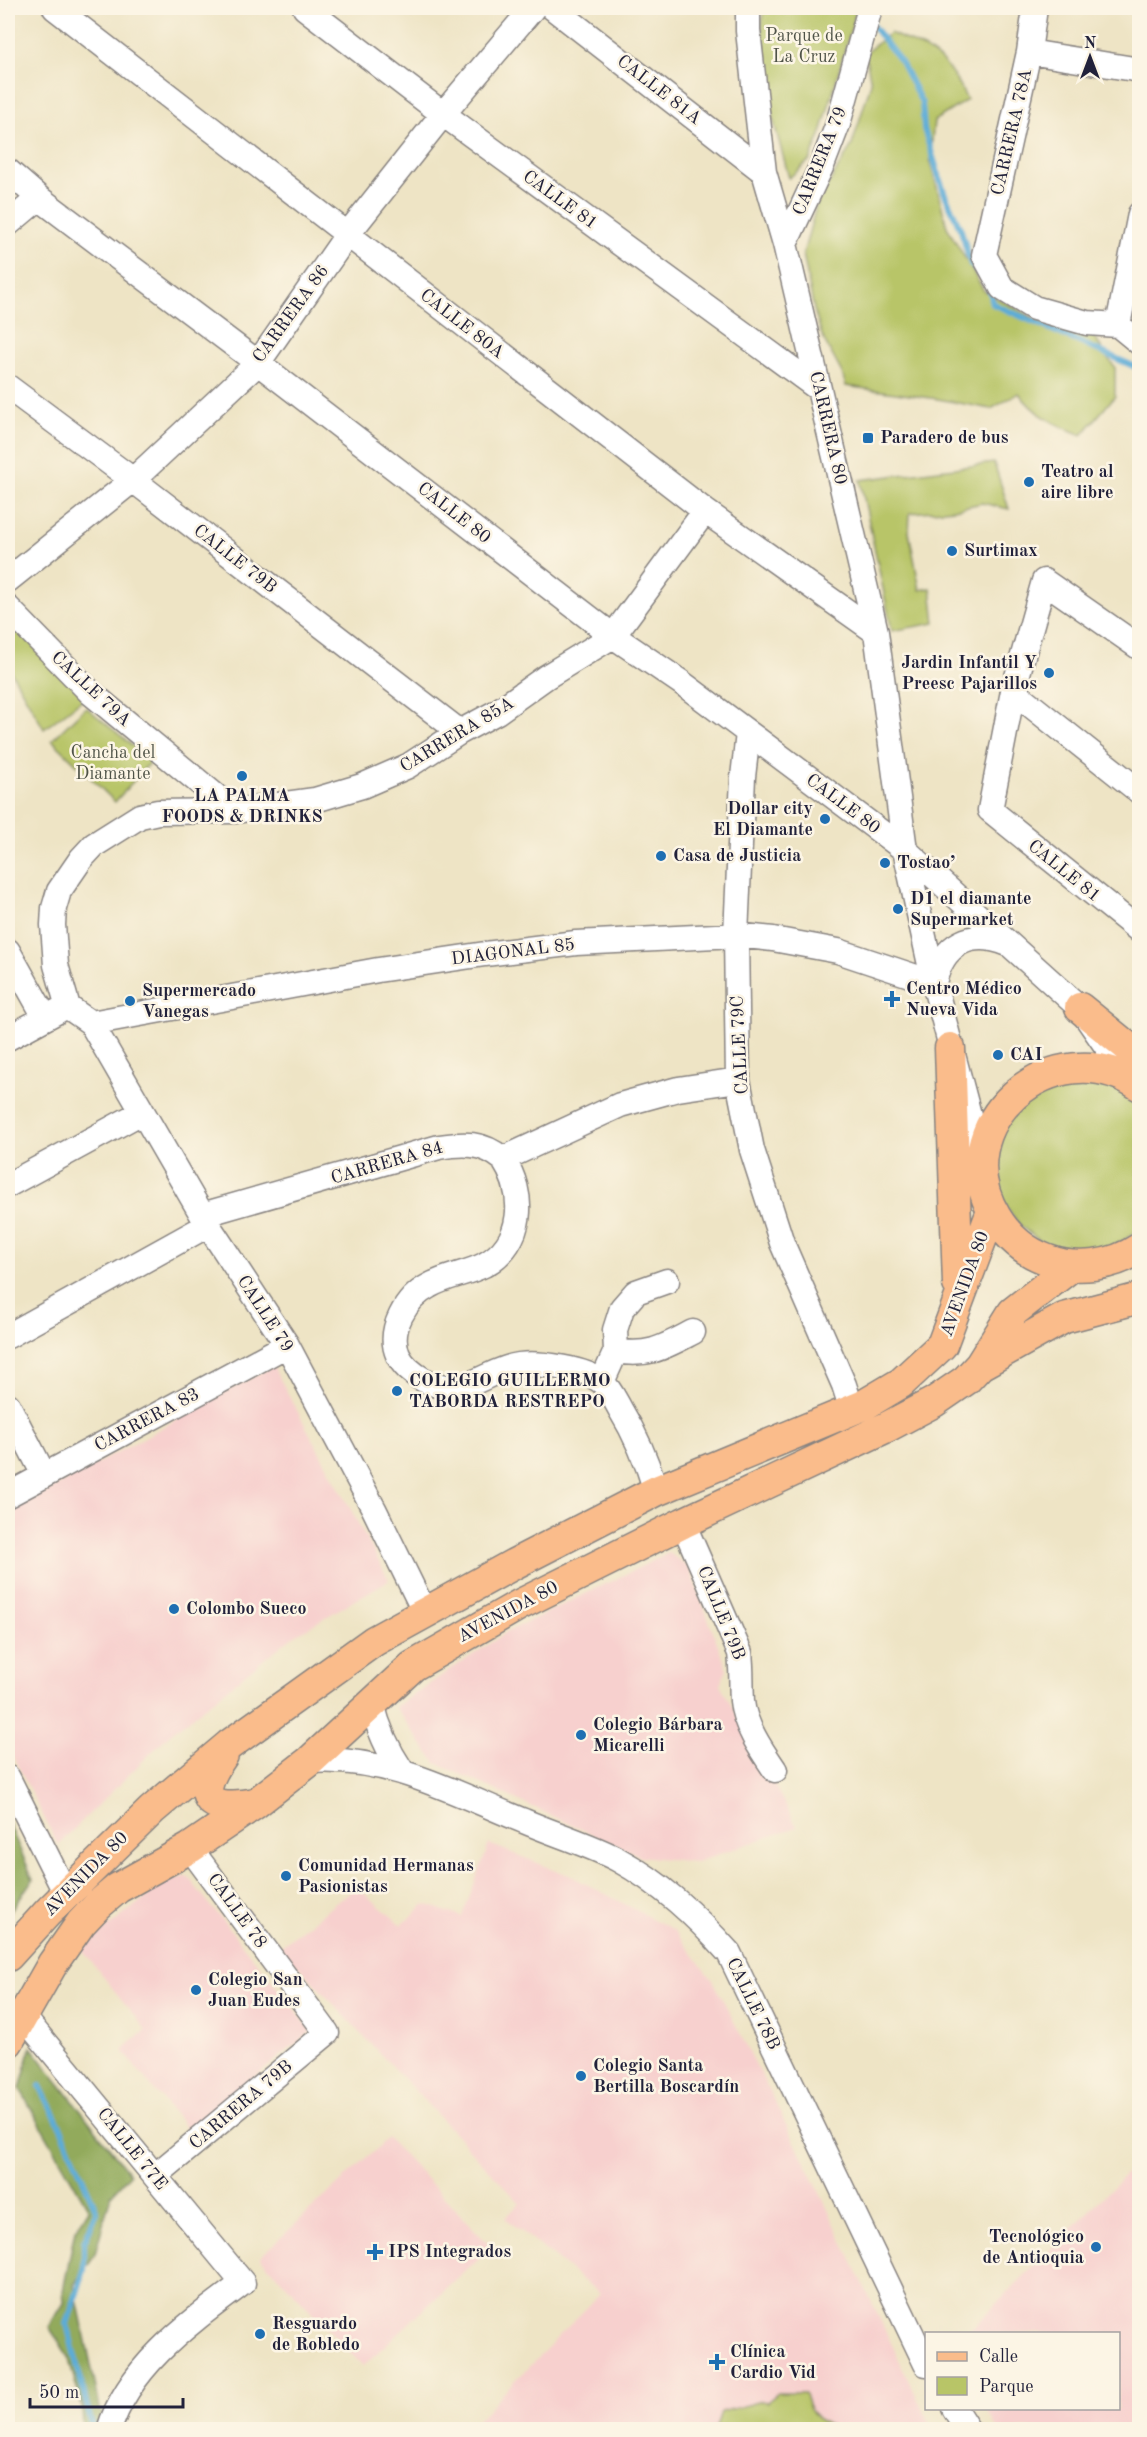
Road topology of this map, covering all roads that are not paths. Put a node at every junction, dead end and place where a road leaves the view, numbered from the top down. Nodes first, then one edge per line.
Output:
1 (55, 8) edge
2 (305, 8) edge
3 (533, 8) edge
4 (553, 8) edge
5 (748, 8) edge
6 (870, 8) edge
7 (1032, 8) edge
8 (1029, 52) junction
9 (1140, 70) edge
10 (443, 114) junction
11 (8, 171) edge
12 (764, 172) junction
13 (39, 198) junction
14 (1140, 214) edge
15 (8, 224) edge
16 (347, 235) junction
17 (785, 244) junction
18 (1118, 325) junction
19 (1140, 343) edge
20 (258, 363) junction
21 (8, 387) edge
22 (819, 389) junction
23 (133, 480) junction
24 (705, 511) junction
25 (8, 580) edge
26 (8, 608) edge
27 (876, 632) junction
28 (613, 636) junction
29 (1140, 648) edge
30 (1013, 691) junction
31 (460, 732) junction
32 (748, 733) junction
33 (1140, 792) edge
34 (234, 810) junction
35 (905, 850) junction
36 (1140, 931) edge
37 (736, 935) junction
38 (1013, 948) junction
39 (8, 951) edge
40 (934, 983) junction
41 (68, 1007) junction
42 (1080, 1008) joint
43 (45, 1017) junction
44 (91, 1023) junction
45 (8, 1038) edge
46 (950, 1048) junction
47 (1136, 1074) edge
48 (738, 1080) junction
49 (142, 1112) junction
50 (503, 1159) junction
51 (982, 1165) junction
52 (8, 1185) edge
53 (992, 1211) junction
54 (205, 1220) junction
55 (1133, 1254) edge
56 (1072, 1266) junction
57 (667, 1281) dead end
58 (1140, 1298) edge
59 (958, 1302) junction
60 (693, 1332) dead end
61 (8, 1336) edge
62 (287, 1345) junction
63 (616, 1351) junction
64 (980, 1365) junction
65 (602, 1382) junction
66 (8, 1405) edge
67 (852, 1410) junction
68 (44, 1475) junction
69 (656, 1491) junction
70 (8, 1495) edge
71 (682, 1523) junction
72 (425, 1613) junction
73 (372, 1703) junction
74 (229, 1745) junction
75 (310, 1761) junction
76 (775, 1770) dead end
77 (402, 1771) junction
78 (8, 1778) edge
79 (255, 1803) junction
80 (190, 1848) junction
81 (66, 1894) junction
82 (8, 1956) edge
83 (22, 2015) junction
84 (327, 2033) joint
85 (8, 2042) edge
86 (155, 2176) junction
87 (925, 2360) edge
88 (955, 2410) edge
89 (109, 2430) edge
90 (968, 2430) edge

1 - 16 street, CALLE 80A
2 - 10 street, CALLE 81
3 - 10 street, CARRERA 86
4 - 12 street, CALLE 81A
5 - 12 street, CARRERA 80
6 - 17 street, CARRERA 79
7 - 8 street, CARRERA 78A
8 - 9 street
8 - 18 street, CARRERA 78A
10 - 16 street, CARRERA 86
10 - 22 street, CALLE 81
11 - 13 street, CALLE 80
12 - 17 street, CARRERA 80
13 - 15 street
13 - 20 street, CALLE 80
14 - 18 street
16 - 20 street, CARRERA 86
16 - 24 street, CALLE 80A
17 - 22 street, CARRERA 80
18 - 19 street
20 - 23 street, CARRERA 86
20 - 28 street, CALLE 80
21 - 23 street, CALLE 79B
22 - 27 street, CARRERA 80
23 - 25 street, CARRERA 86
23 - 31 street, CALLE 79B
24 - 27 street, CALLE 80A
24 - 28 street, CARRERA 85A
26 - 34 street, CALLE 79A
27 - 35 street, CARRERA 80
28 - 31 street, CARRERA 85A
28 - 32 street, CALLE 80
29 - 30 street
30 - 33 street
30 - 36 street, CALLE 81
31 - 34 street, CARRERA 85A
32 - 35 street, CALLE 80
32 - 37 street, CALLE 79C
34 - 41 street, CARRERA 85A
35 - 38 street, CALLE 80
35 - 40 street
37 - 40 street, DIAGONAL 85
37 - 44 street, DIAGONAL 85
37 - 48 street, CALLE 79C
38 - 40 street
38 - 42 street, CALLE 80
39 - 43 street
40 - 46 street
41 - 43 street
41 - 44 street
42 - 47 main road
43 - 45 street
44 - 49 street, CALLE 79
46 - 51 street
46 - 59 main road
47 - 51 main road
48 - 50 street
48 - 67 street, CALLE 79C
49 - 52 street
49 - 54 street, CALLE 79
50 - 54 street, CARRERA 84
50 - 65 street
51 - 53 main road
53 - 56 main road
53 - 59 main road, AVENIDA 80
54 - 61 street, CARRERA 84
54 - 62 street, CALLE 79
55 - 56 main road
56 - 64 main road, AVENIDA 80
57 - 63 street
58 - 64 main road
59 - 67 main road, AVENIDA 80
60 - 63 street
62 - 68 street, CARRERA 83
62 - 72 street, CALLE 79
63 - 65 street
64 - 71 main road, AVENIDA 80
65 - 69 street
66 - 68 street
67 - 69 main road, AVENIDA 80
68 - 70 street, CARRERA 83
69 - 72 main road, AVENIDA 80
71 - 73 main road, AVENIDA 80
71 - 76 street, CALLE 79B
72 - 74 main road, AVENIDA 80
73 - 75 main road, AVENIDA 80
73 - 77 street
74 - 79 main road
74 - 81 main road, AVENIDA 80
75 - 77 street, CALLE 78B
75 - 79 main road, AVENIDA 80
77 - 87 street, CALLE 78B
78 - 81 street
79 - 80 main road, AVENIDA 80
80 - 83 main road, AVENIDA 80
80 - 84 street, CALLE 78
81 - 82 main road, AVENIDA 80
83 - 85 main road, AVENIDA 80
83 - 86 street, CALLE 77E
84 - 86 street, CARRERA 79B
86 - 89 street, CALLE 77E
88 - 90 street

